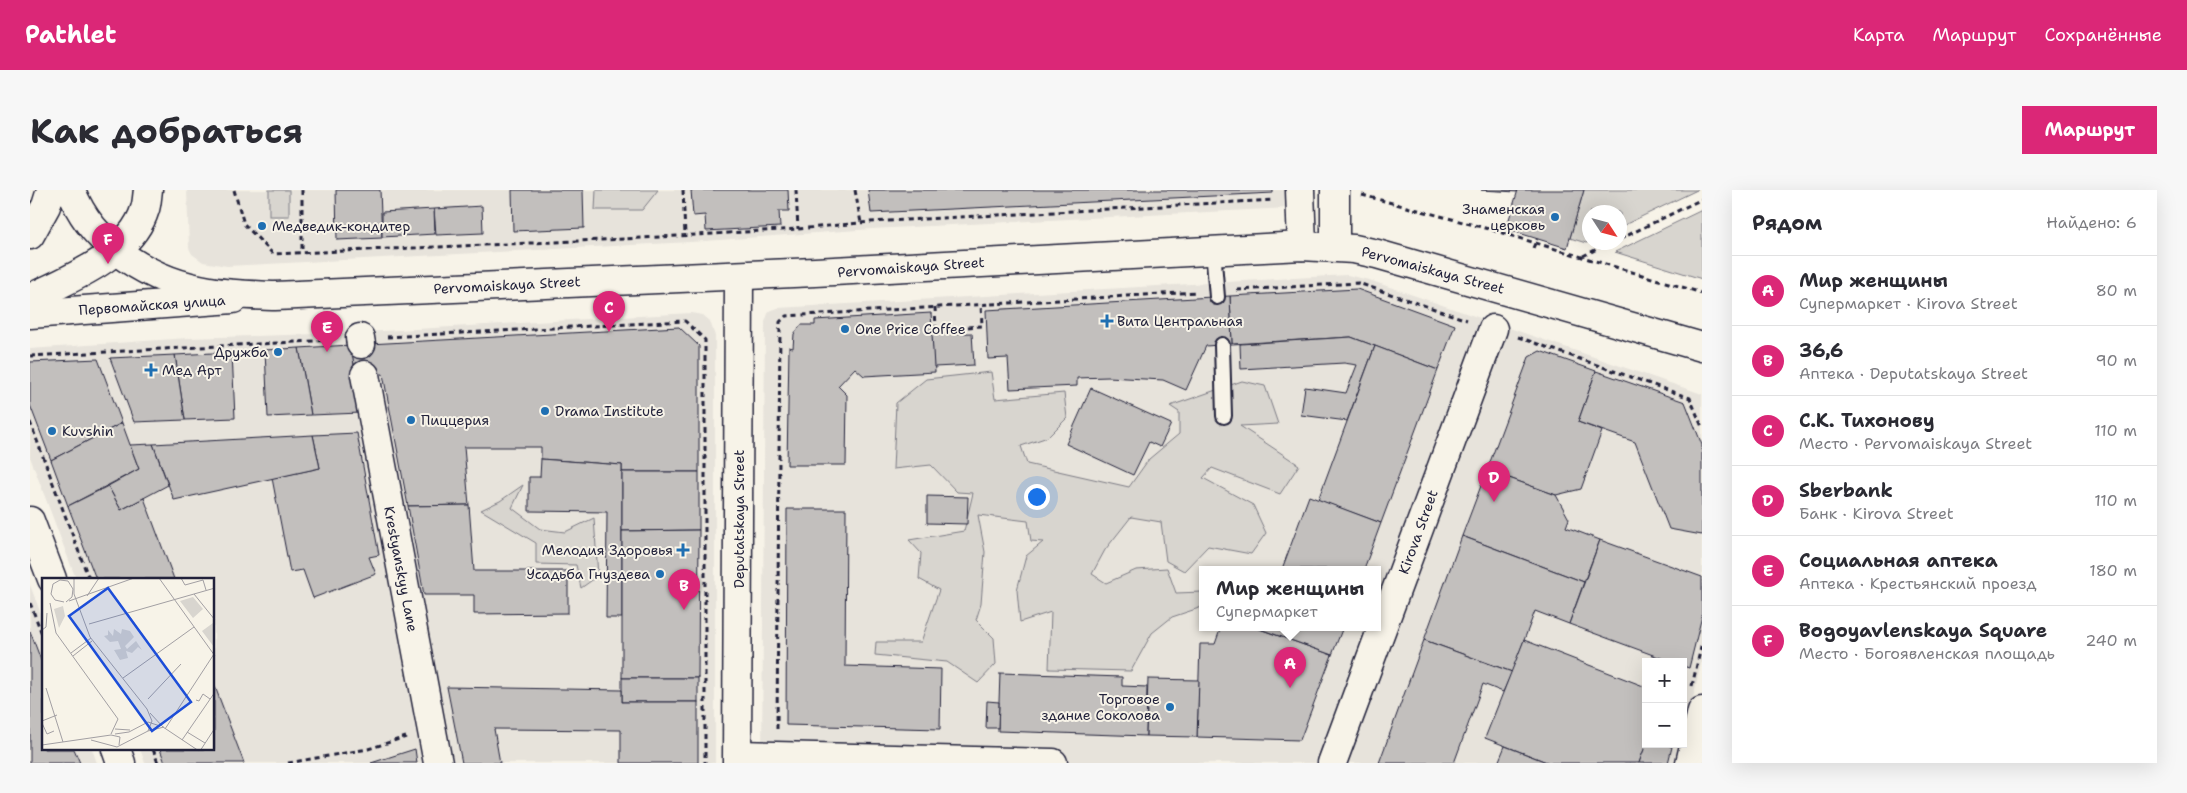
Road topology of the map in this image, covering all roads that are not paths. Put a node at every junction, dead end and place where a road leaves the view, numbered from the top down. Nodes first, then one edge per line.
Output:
1 (51, 190) edge
2 (71, 190) edge
3 (148, 190) edge
4 (1346, 191) edge
5 (1290, 195) edge
6 (30, 235) edge
7 (1302, 246) junction
8 (1335, 247) junction
9 (1213, 250) junction
10 (116, 251) junction
11 (739, 276) junction
12 (1217, 294) road end
13 (275, 296) junction
14 (30, 298) edge
15 (30, 314) edge
16 (1493, 329) road end
17 (1222, 345) dead end
18 (1702, 346) edge
19 (365, 375) dead end
20 (1224, 416) dead end
21 (30, 521) edge
22 (52, 578) edge
23 (1381, 631) edge
24 (1381, 631) edge
25 (1696, 703) edge
26 (116, 750) edge
27 (738, 759) edge
28 (121, 763) edge
29 (438, 763) edge
30 (1053, 763) edge
31 (1332, 763) edge
32 (1690, 763) edge

1 - 6 street
2 - 10 street, Pervomaiskaya Street
3 - 10 street
4 - 8 street
5 - 7 street
7 - 8 street, Pervomaiskaya Street
7 - 9 street, Pervomaiskaya Street
8 - 18 street, Pervomaiskaya Street
9 - 11 street, Pervomaiskaya Street
9 - 12 lane
10 - 13 street, Pervomaiskaya Street
10 - 14 street
11 - 13 street, Pervomaiskaya Street
11 - 27 street, Deputatskaya Street
13 - 15 street, Первомайская улица
16 - 23 street, Kirova Street
17 - 20 lane
19 - 29 street, Krestyanskyy Lane
21 - 22 street
24 - 31 street, Kirova Street
25 - 32 street
26 - 28 street
27 - 30 street

